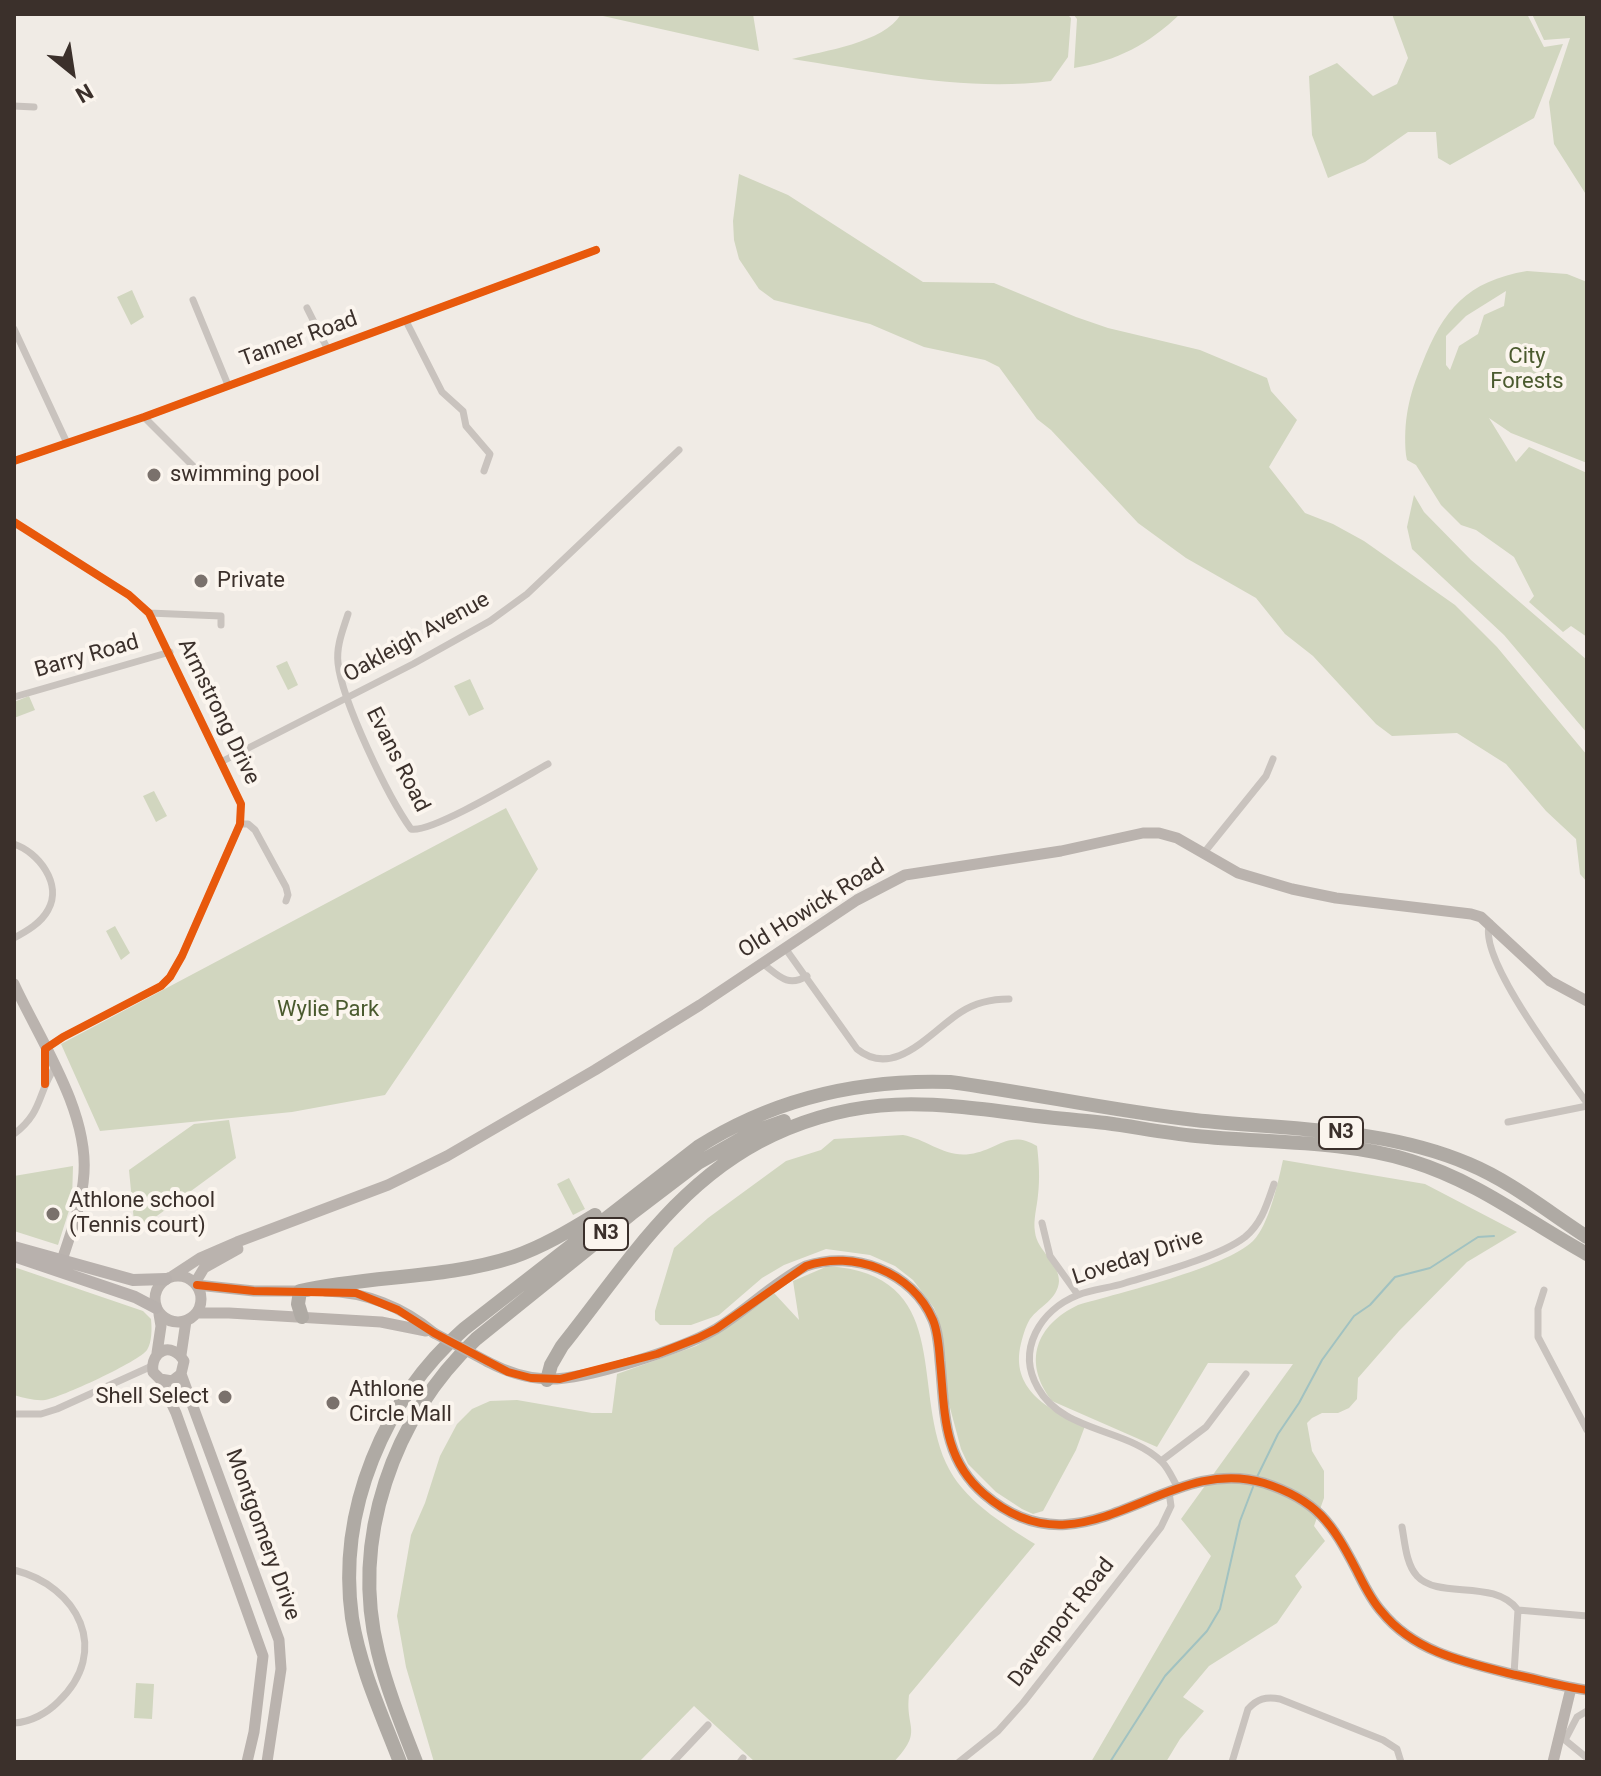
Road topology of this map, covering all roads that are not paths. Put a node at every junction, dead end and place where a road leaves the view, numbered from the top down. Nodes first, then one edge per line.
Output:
1 (14, 106) edge
2 (34, 107) dead end
3 (596, 250) dead end
4 (193, 300) dead end
5 (307, 308) dead end
6 (406, 321) junction
7 (14, 329) edge
8 (327, 348) junction
9 (228, 385) junction
10 (144, 417) junction
11 (67, 443) junction
12 (679, 450) dead end
13 (14, 461) edge
14 (484, 471) dead end
15 (236, 479) dead end
16 (14, 522) edge
17 (149, 613) junction
18 (348, 614) dead end
19 (221, 625) dead end
20 (170, 652) junction
21 (14, 697) edge
22 (346, 697) junction
23 (1273, 759) dead end
24 (221, 762) junction
25 (548, 764) dead end
26 (240, 824) junction
27 (14, 844) edge
28 (1203, 854) junction
29 (286, 901) dead end
30 (1490, 923) junction
31 (14, 938) edge
32 (785, 948) junction
33 (762, 963) junction
34 (807, 976) junction
35 (14, 984) edge
36 (1009, 999) dead end
37 (1587, 1001) edge
38 (45, 1049) junction
39 (55, 1067) junction
40 (45, 1084) junction
41 (1587, 1104) edge
42 (836, 1110) junction
43 (1071, 1112) junction
44 (1508, 1122) dead end
45 (14, 1134) edge
46 (677, 1163) junction
47 (1274, 1184) dead end
48 (1042, 1223) dead end
49 (266, 1232) junction
50 (1587, 1237) edge
51 (14, 1247) edge
52 (1587, 1254) edge
53 (14, 1256) edge
54 (60, 1266) junction
55 (168, 1278) junction
56 (196, 1284) junction
57 (1544, 1290) dead end
58 (300, 1291) junction
59 (1078, 1295) junction
60 (158, 1311) junction
61 (197, 1313) junction
62 (302, 1317) junction
63 (186, 1321) junction
64 (434, 1333) junction
65 (157, 1353) junction
66 (181, 1355) junction
67 (156, 1374) junction
68 (181, 1374) junction
69 (1246, 1374) dead end
70 (547, 1380) junction
71 (14, 1414) edge
72 (1587, 1430) edge
73 (206, 1442) junction
74 (188, 1449) junction
75 (1161, 1461) junction
76 (1174, 1490) junction
77 (1402, 1527) dead end
78 (14, 1570) edge
79 (1518, 1610) junction
80 (1587, 1616) edge
81 (1514, 1674) junction
82 (1571, 1688) junction
83 (1587, 1690) edge
84 (1587, 1711) edge
85 (14, 1723) edge
86 (708, 1725) dead end
87 (254, 1732) junction
88 (273, 1733) junction
89 (1561, 1739) junction
90 (251, 1745) junction
91 (271, 1749) junction
92 (1587, 1758) edge
93 (247, 1762) edge
94 (267, 1762) edge
95 (400, 1762) edge
96 (416, 1762) edge
97 (673, 1762) edge
98 (959, 1762) edge
99 (1232, 1762) edge
100 (1401, 1762) edge
101 (1553, 1762) edge

1 - 2 street
3 - 6 street, Tanner Road
4 - 9 street
5 - 8 street
6 - 8 street, Tanner Road
6 - 14 street
7 - 11 street
8 - 9 street, Tanner Road
9 - 10 street, Tanner Road
10 - 11 street, Tanner Road
10 - 15 street
11 - 13 street, Tanner Road
12 - 22 street, Oakleigh Avenue
16 - 17 street, Armstrong Drive
17 - 19 street
17 - 20 street, Armstrong Drive
18 - 22 street, Evans Road
20 - 21 street, Barry Road
20 - 24 street, Armstrong Drive
22 - 24 street, Oakleigh Avenue
22 - 25 street, Evans Road
23 - 28 street
24 - 26 street, Armstrong Drive
26 - 29 street
26 - 38 street
27 - 31 street
28 - 30 street, Old Howick Road
28 - 32 street, Old Howick Road
30 - 37 street, Old Howick Road
30 - 41 street
32 - 33 street, Old Howick Road
32 - 34 street
33 - 34 street
33 - 49 street, Old Howick Road
34 - 36 street
35 - 38 street
38 - 39 street
38 - 40 street
39 - 40 street
39 - 54 street
40 - 45 street
41 - 44 street
42 - 43 highway
42 - 70 highway
42 - 96 highway, N3
43 - 46 highway, N3
43 - 50 highway, N3
43 - 52 highway, N3
46 - 58 highway
46 - 95 highway, N3
47 - 59 street, Loveday Drive
48 - 59 street
49 - 55 street, Old Howick Road
49 - 56 street, Old Howick Road
51 - 54 main road
53 - 54 main road
54 - 55 main road
54 - 60 main road
55 - 56 street
55 - 60 street
56 - 58 street
56 - 61 street
57 - 72 street
58 - 62 highway
58 - 64 street
59 - 75 street, Loveday Drive
60 - 63 street
60 - 65 street
61 - 62 street
61 - 63 street
62 - 64 street
63 - 66 street
64 - 70 street, bridge
65 - 66 street
65 - 67 street
66 - 68 street
67 - 68 street
67 - 71 street
67 - 74 street, Montgomery Drive
68 - 73 street, Montgomery Drive
69 - 75 street
70 - 76 street
73 - 74 street
73 - 88 street, Montgomery Drive
74 - 87 street, Montgomery Drive
75 - 76 street, Loveday Drive
76 - 81 street
76 - 98 street, Davenport Road
77 - 79 street
78 - 85 street
79 - 80 street
79 - 81 street
81 - 82 street
82 - 83 street
82 - 89 street
84 - 89 street
86 - 97 street
87 - 88 street
87 - 90 street, Montgomery Drive
88 - 91 street, Montgomery Drive
89 - 92 street
89 - 101 street
90 - 91 street
90 - 93 street, Montgomery Drive
91 - 94 street, Montgomery Drive
99 - 100 street

